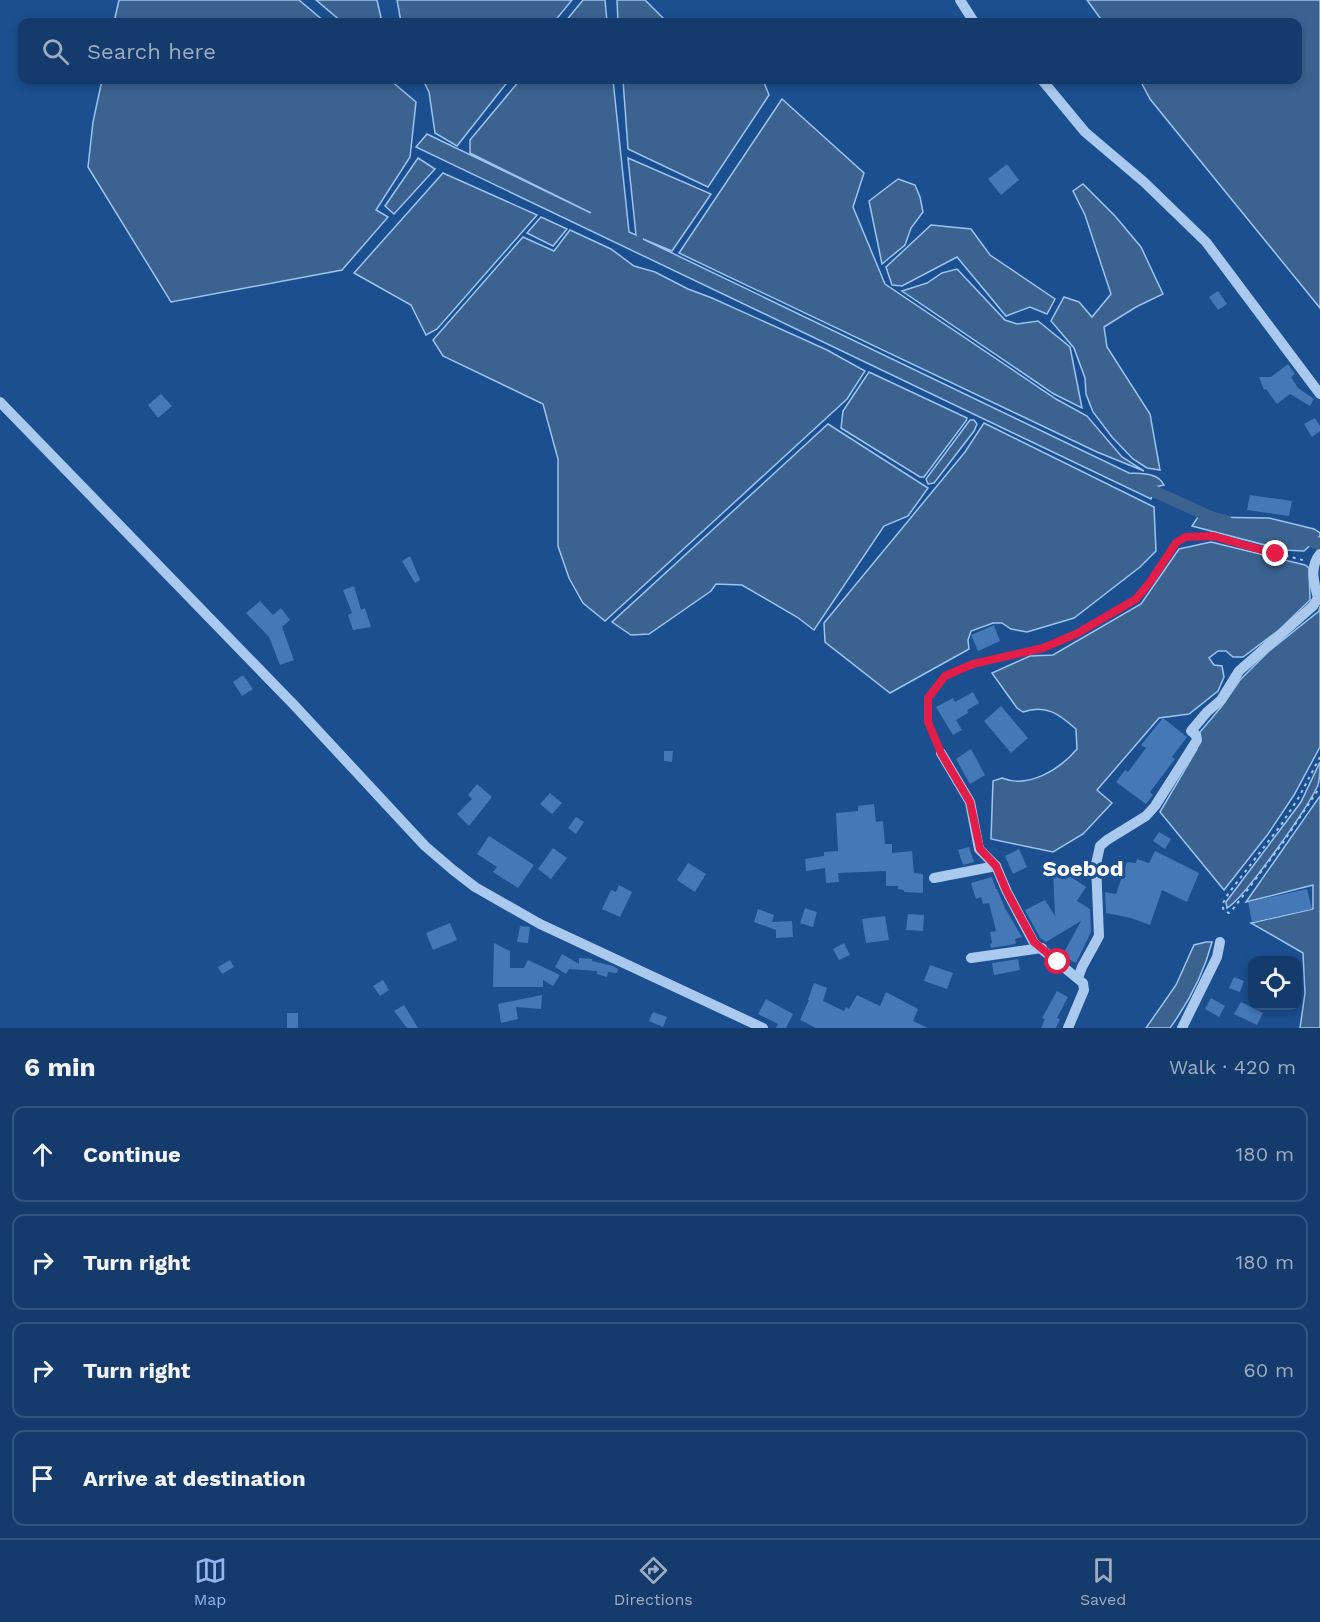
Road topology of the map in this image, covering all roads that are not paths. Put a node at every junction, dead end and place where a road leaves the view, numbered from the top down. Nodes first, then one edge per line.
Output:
1 (960, 0) edge
2 (971, 18) edge
3 (1045, 84) edge
4 (1320, 394) edge
5 (0, 402) edge
6 (1317, 559) edge
7 (941, 753) road end
8 (996, 866) junction
9 (934, 878) dead end
10 (1220, 942) dead end
11 (1042, 948) junction
12 (970, 958) dead end
13 (1078, 978) junction
14 (763, 1028) edge
15 (1068, 1028) edge
16 (1182, 1028) edge

1 - 2 street
3 - 4 street
5 - 14 street
6 - 13 street
7 - 8 street
8 - 9 street
8 - 11 street
10 - 16 street
11 - 12 street
11 - 13 street
13 - 15 street

